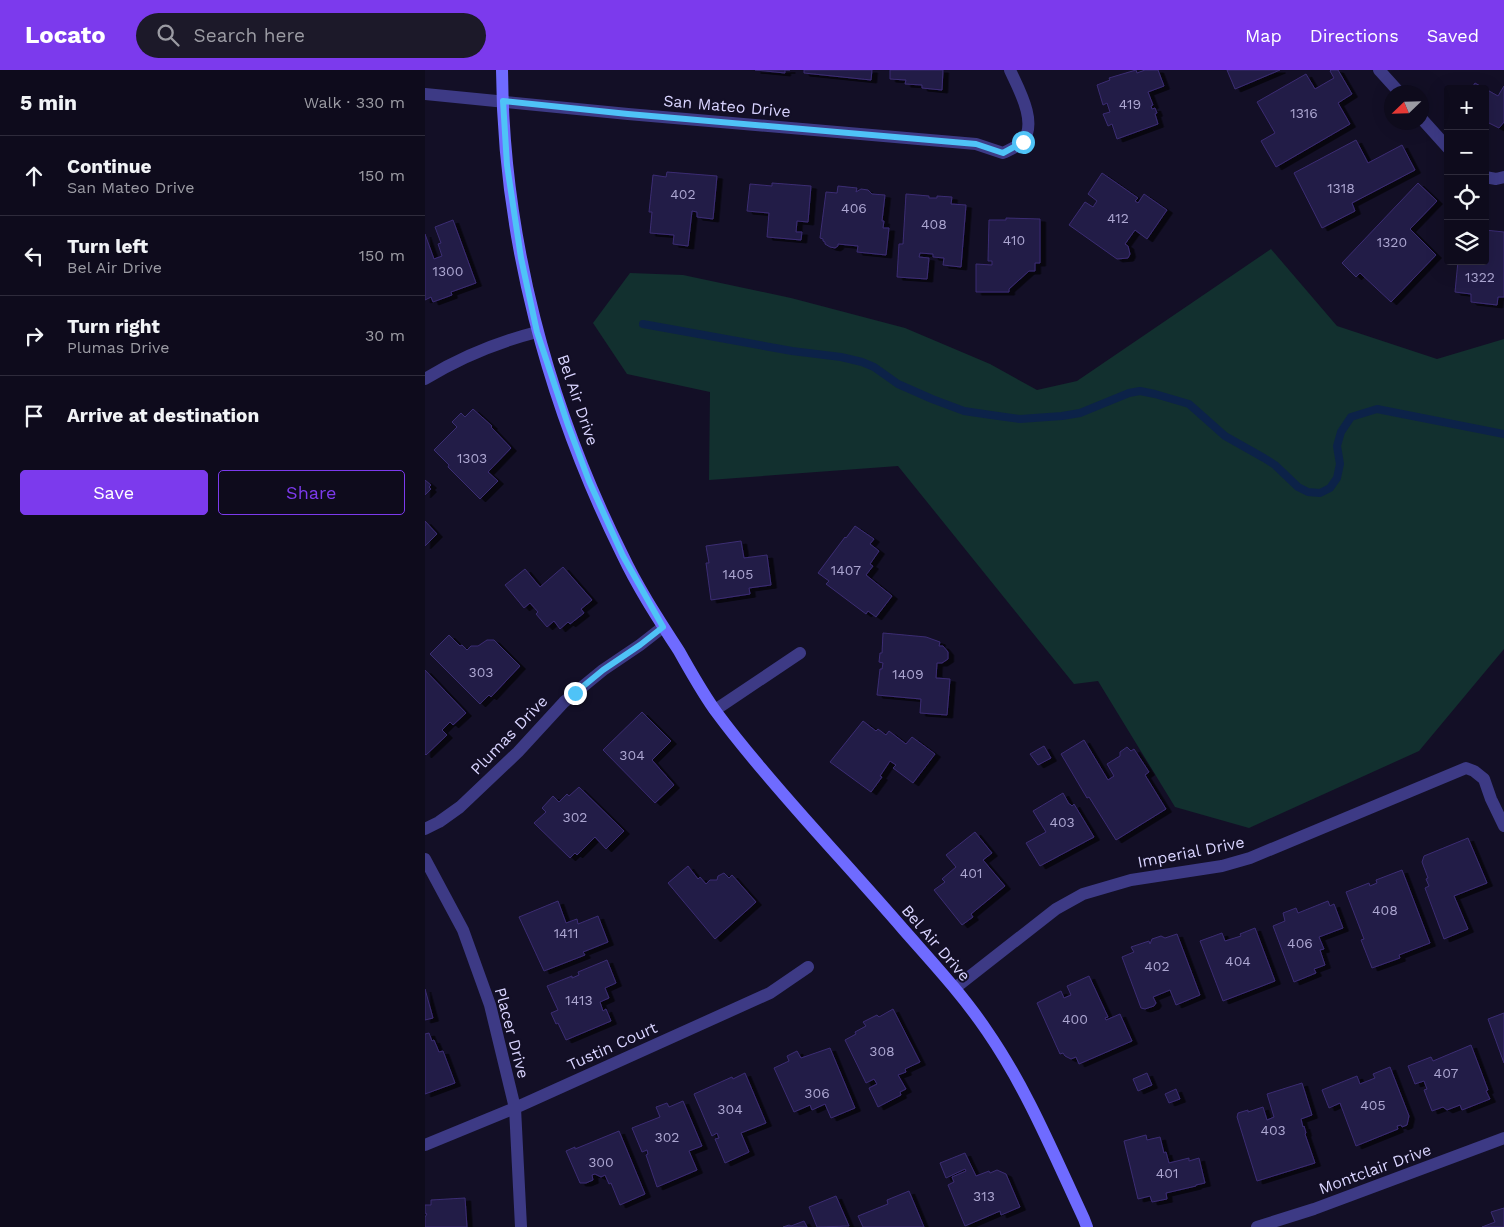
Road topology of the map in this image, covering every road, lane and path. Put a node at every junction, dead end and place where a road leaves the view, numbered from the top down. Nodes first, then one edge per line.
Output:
1 (502, 70) edge
2 (1010, 70) edge
3 (1379, 70) edge
4 (1393, 85) edge
5 (425, 94) edge
6 (503, 101) junction
7 (1429, 127) edge
8 (1444, 144) edge
9 (1504, 177) edge
10 (1489, 178) edge
11 (537, 332) junction
12 (425, 379) edge
13 (663, 627) junction
14 (800, 653) dead end
15 (715, 710) junction
16 (1504, 826) edge
17 (425, 829) edge
18 (425, 859) edge
19 (808, 967) dead end
20 (955, 988) junction
21 (515, 1108) junction
22 (1504, 1138) edge
23 (425, 1145) edge
24 (521, 1227) edge
25 (1087, 1227) edge
26 (1257, 1227) edge

1 - 6 street, Bel Air Drive
2 - 6 street, San Mateo Drive
3 - 4 street
5 - 6 street, San Mateo Drive
6 - 11 street, Bel Air Drive
7 - 8 street
9 - 10 street
11 - 12 street
11 - 13 street, Bel Air Drive
13 - 15 street, Bel Air Drive
13 - 17 street, Plumas Drive
14 - 15 street
15 - 20 street, Bel Air Drive
16 - 20 street, Imperial Drive
18 - 21 street, Placer Drive
19 - 21 street, Tustin Court
20 - 25 street, Bel Air Drive
21 - 23 street, Tustin Court
21 - 24 street, Placer Drive
22 - 26 street, Montclair Drive

